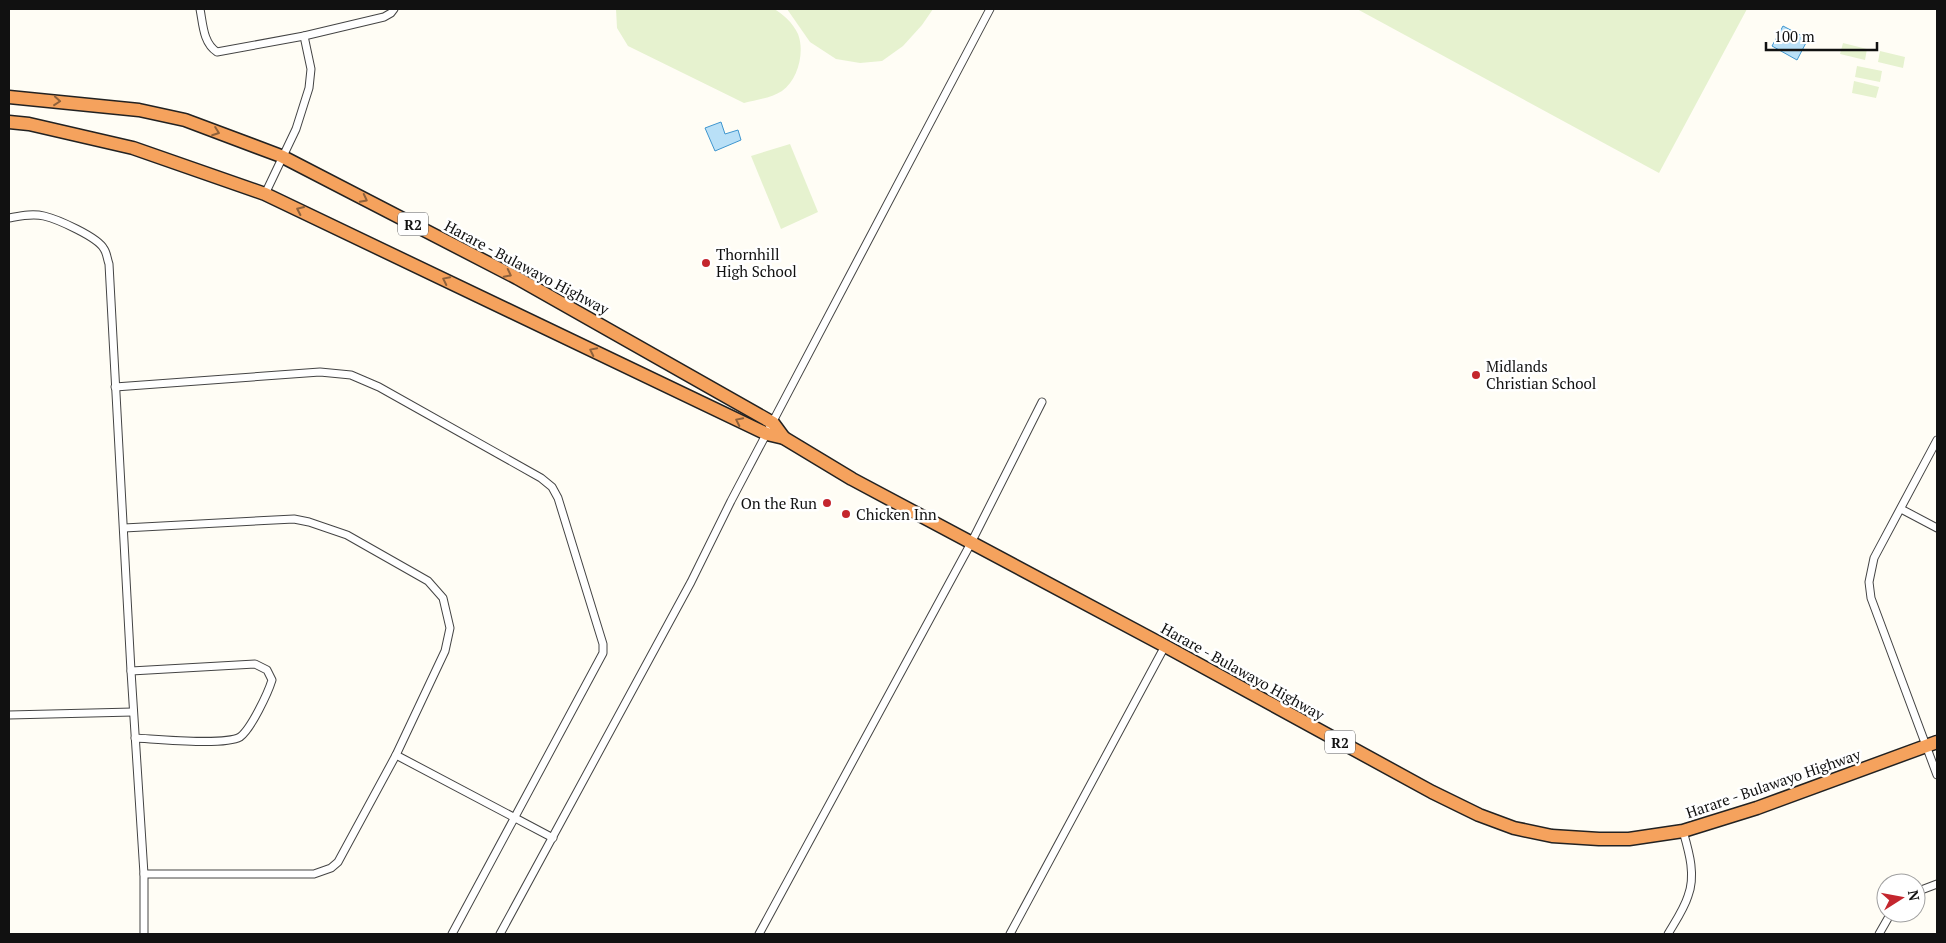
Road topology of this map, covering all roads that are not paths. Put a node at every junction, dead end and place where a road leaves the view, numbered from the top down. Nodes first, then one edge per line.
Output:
1 (200, 9) edge
2 (394, 9) edge
3 (990, 9) edge
4 (304, 36) junction
5 (9, 97) edge
6 (9, 122) edge
7 (282, 156) junction
8 (265, 194) junction
9 (9, 218) edge
10 (115, 386) junction
11 (1042, 402) dead end
12 (770, 429) junction
13 (1937, 440) edge
14 (1901, 509) junction
15 (124, 528) junction
16 (1937, 528) edge
17 (971, 543) junction
18 (1165, 646) junction
19 (131, 671) junction
20 (133, 712) junction
21 (9, 715) edge
22 (135, 738) junction
23 (1932, 744) edge
24 (396, 755) junction
25 (1935, 761) edge
26 (1937, 775) edge
27 (514, 818) junction
28 (1683, 831) junction
29 (553, 838) junction
30 (144, 874) junction
31 (1885, 923) edge
32 (144, 934) edge
33 (452, 934) edge
34 (500, 934) edge
35 (759, 934) edge
36 (1010, 934) edge
37 (1668, 934) edge
38 (1879, 934) edge

1 - 4 street
2 - 4 street
3 - 12 street
4 - 7 street
5 -> 7 highway, Harare - Bulawayo Highway / R2
6 - 8 highway, Harare - Bulawayo Highway / R2
7 - 8 street
7 -> 12 highway, Harare - Bulawayo Highway / R2
12 -> 8 highway, Harare - Bulawayo Highway / R2
9 - 10 street
10 - 15 street
10 - 27 street
11 - 17 street
12 - 17 highway, Harare - Bulawayo Highway / R2
12 - 29 street
13 - 14 street
14 - 16 street
14 - 23 street
15 - 19 street
15 - 24 street
17 - 18 highway, Harare - Bulawayo Highway / R2
17 - 35 street
18 - 28 highway, Harare - Bulawayo Highway / R2
18 - 36 street
19 - 20 street
19 - 22 street
20 - 21 street
20 - 22 street
22 - 30 street
23 - 25 street
23 - 28 highway, Harare - Bulawayo Highway / R2
24 - 27 street
24 - 30 street
25 - 26 street
27 - 29 street
27 - 33 street
28 - 37 street
29 - 34 street
30 - 32 street
31 - 38 street

